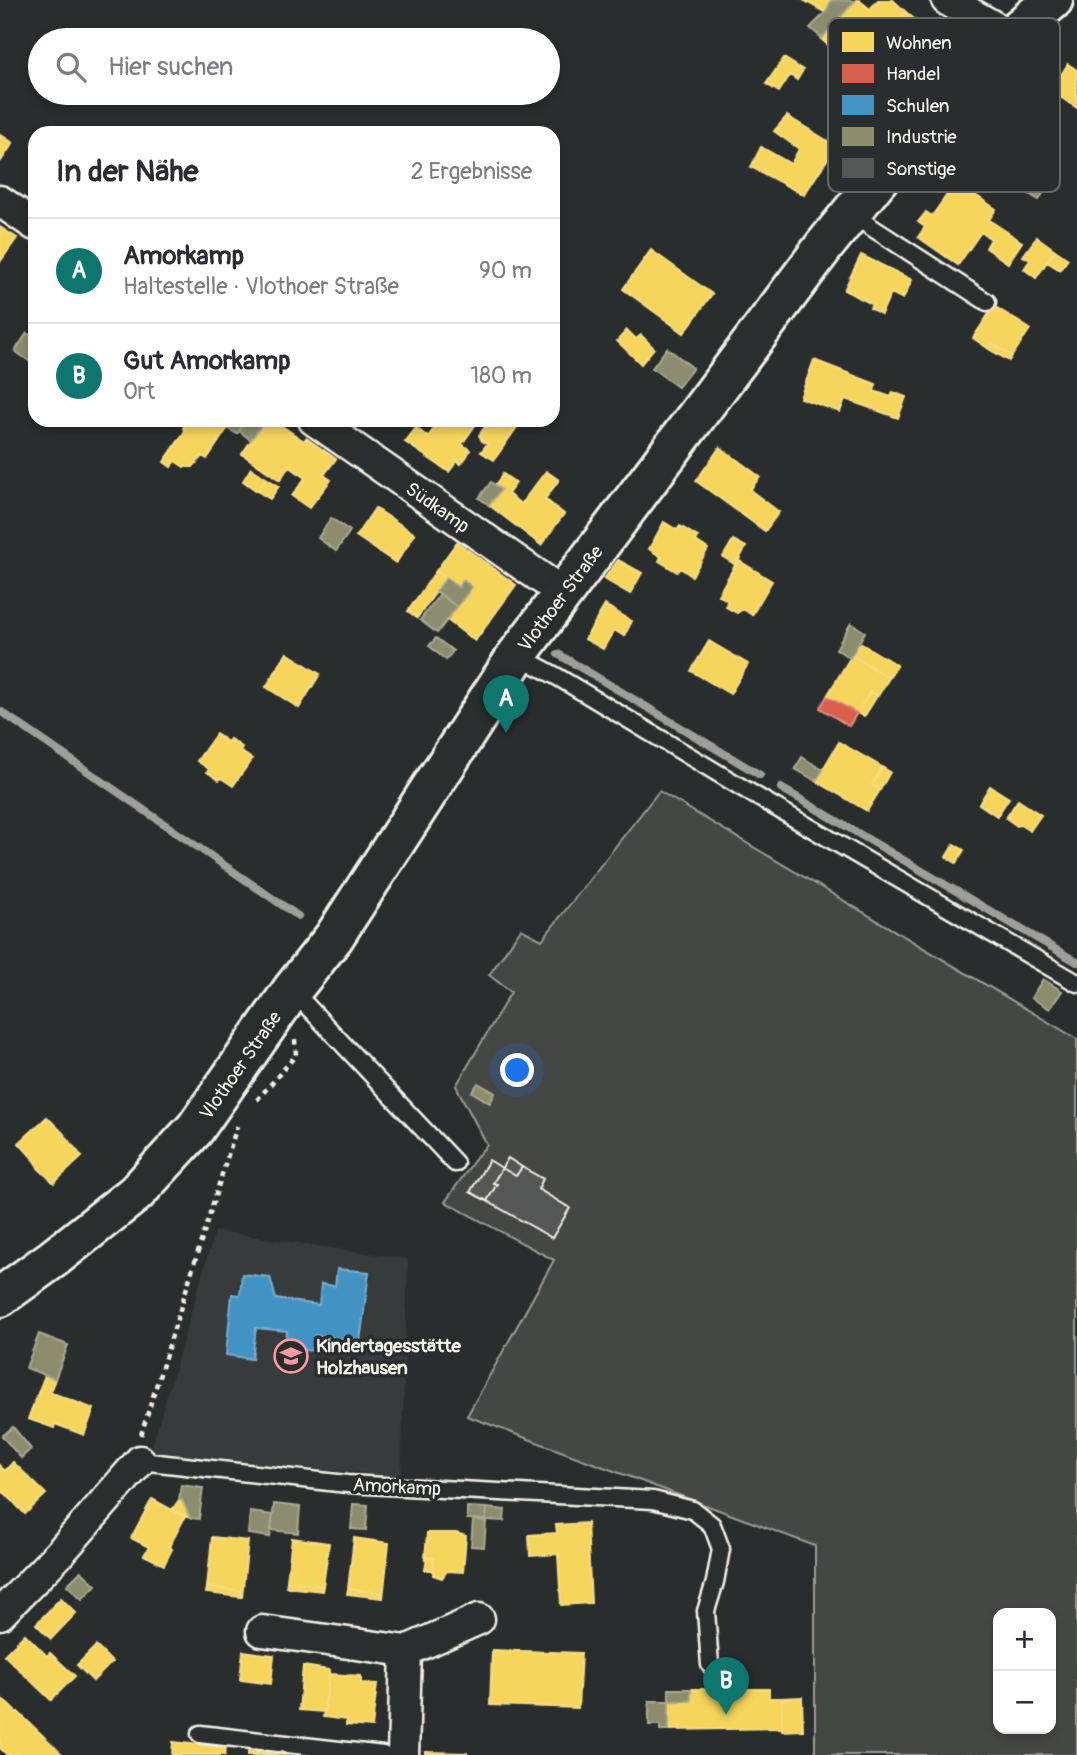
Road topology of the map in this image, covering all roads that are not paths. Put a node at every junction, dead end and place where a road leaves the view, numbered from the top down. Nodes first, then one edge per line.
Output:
1 (947, 0) edge
2 (1053, 0) edge
3 (978, 18) edge
4 (1032, 18) edge
5 (868, 192) edge
6 (0, 201) edge
7 (850, 214) junction
8 (28, 220) edge
9 (988, 302) dead end
10 (324, 427) edge
11 (563, 593) junction
12 (517, 655) junction
13 (1077, 983) edge
14 (286, 998) junction
15 (455, 1163) dead end
16 (0, 1297) edge
17 (139, 1461) joint
18 (0, 1614) edge
19 (479, 1619) dead end
20 (262, 1631) dead end
21 (406, 1651) junction
22 (710, 1665) dead end
23 (200, 1734) dead end
24 (383, 1755) edge
25 (403, 1755) edge

1 - 3 street
2 - 4 street, Vlothoer Straße
5 - 7 street, Vlothoer Straße
6 - 8 street
7 - 9 lane
7 - 11 street, Vlothoer Straße
10 - 11 street, Südkamp
11 - 12 street, Vlothoer Straße
12 - 13 lane
12 - 14 street, Vlothoer Straße
14 - 15 lane
14 - 16 street, Vlothoer Straße
17 - 18 street
17 - 22 lane, Amorkamp
19 - 21 street
20 - 21 street
21 - 25 street
23 - 24 lane

